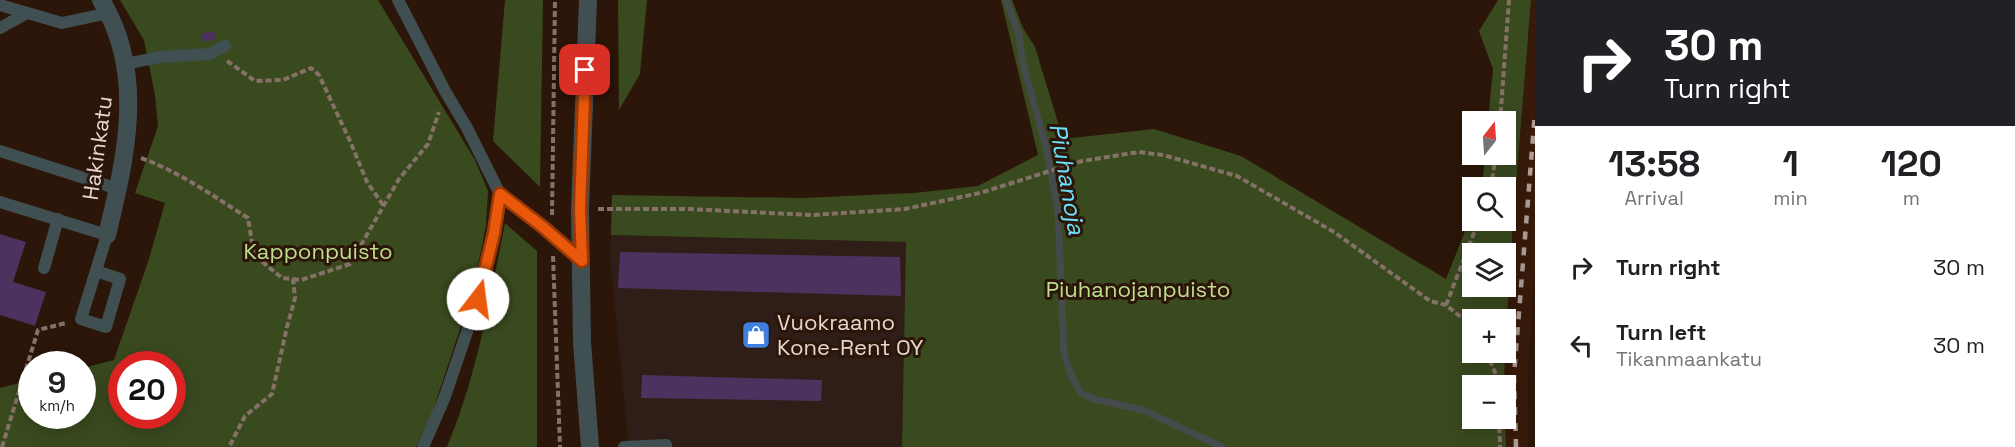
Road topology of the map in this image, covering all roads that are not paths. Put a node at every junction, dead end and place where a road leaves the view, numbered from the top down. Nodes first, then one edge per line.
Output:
1 (398, 0) edge
2 (588, 0) edge
3 (0, 5) edge
4 (105, 7) edge
5 (27, 13) junction
6 (0, 28) edge
7 (220, 49) road end
8 (126, 64) junction
9 (0, 151) edge
10 (118, 189) junction
11 (500, 194) junction
12 (0, 202) edge
13 (57, 219) junction
14 (107, 235) junction
15 (582, 261) junction
16 (44, 268) dead end
17 (96, 271) junction
18 (423, 447) edge
19 (590, 447) edge
20 (624, 447) edge
21 (666, 447) edge

1 - 11 lane
2 - 15 street
3 - 5 lane
4 - 5 lane
4 - 8 street, Hakinkatu
5 - 6 lane
7 - 8 lane
8 - 10 street, Hakinkatu
9 - 10 lane
10 - 14 street, Hakinkatu
11 - 15 lane
11 - 18 lane
12 - 13 lane
13 - 14 lane
13 - 16 lane
14 - 17 lane
15 - 19 street
17 - 17 lane
20 - 21 lane

